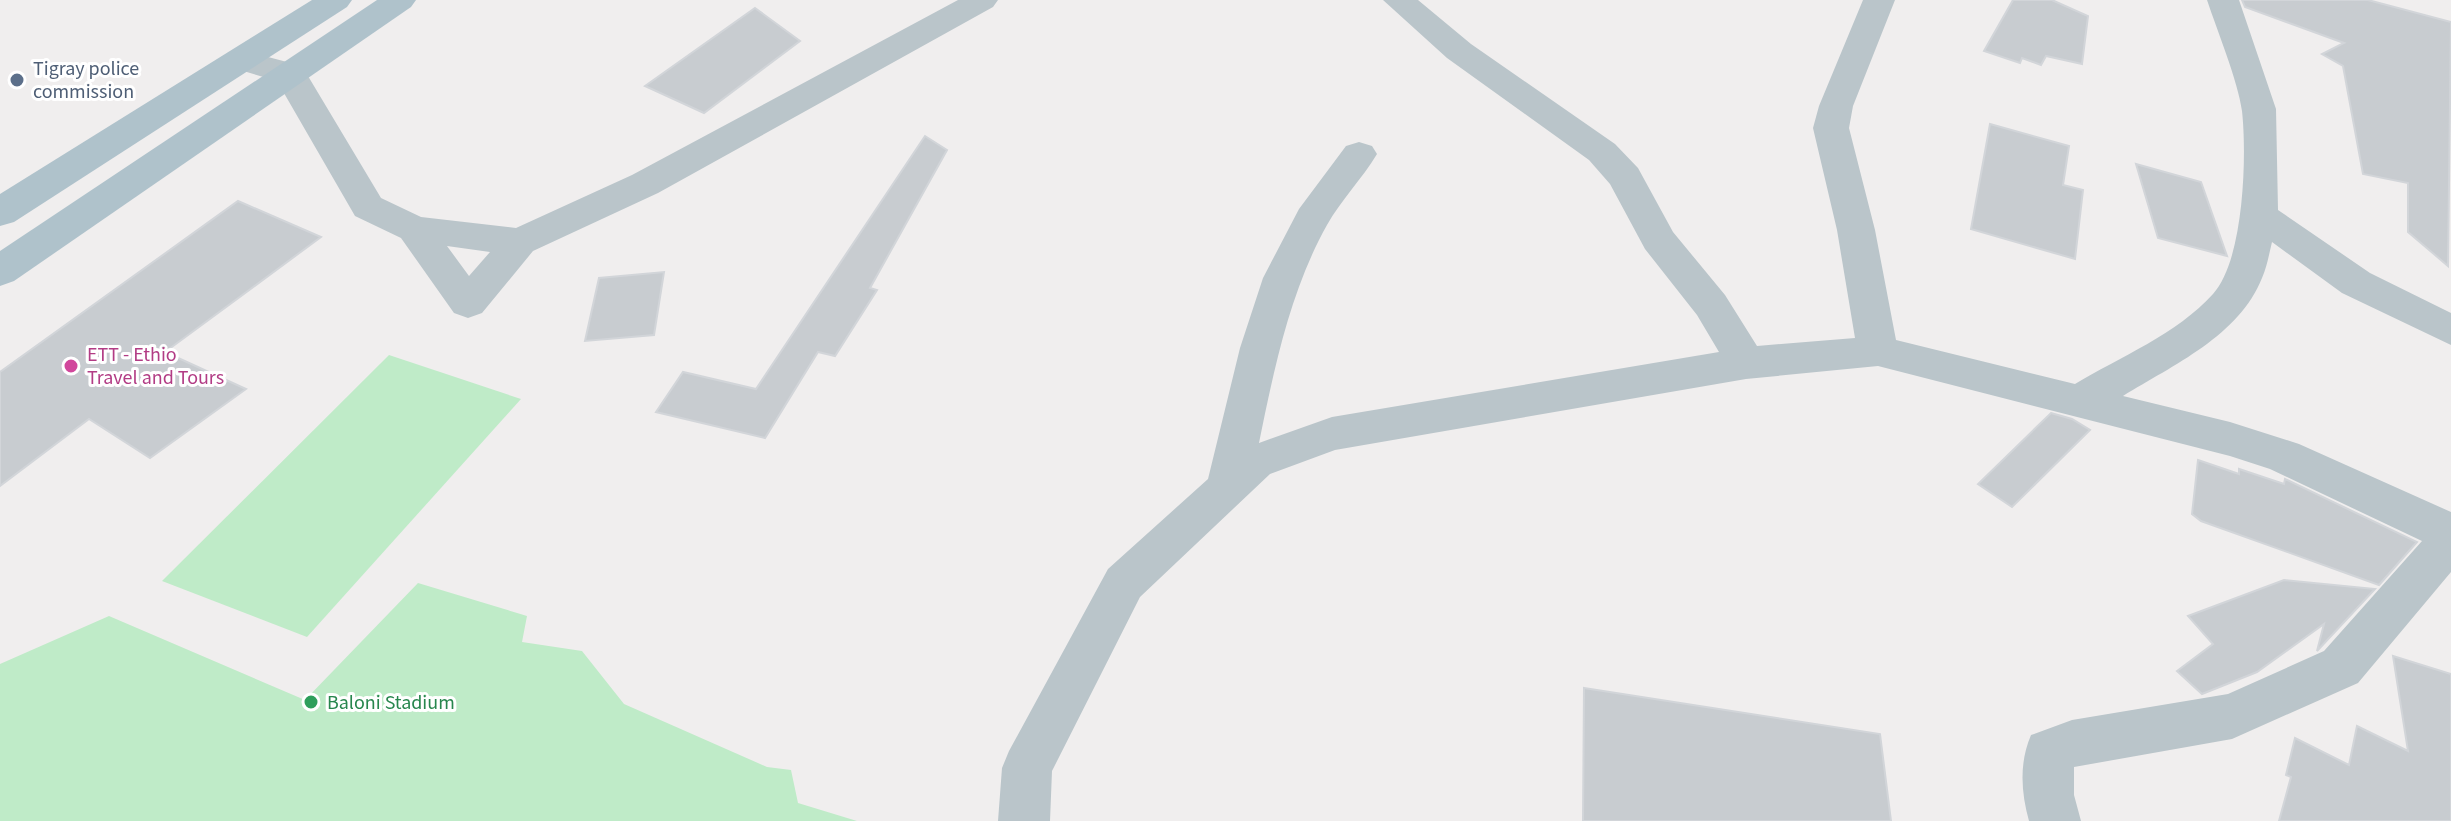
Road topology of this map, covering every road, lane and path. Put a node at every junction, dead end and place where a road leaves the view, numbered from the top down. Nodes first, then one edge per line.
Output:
1 (335, 0) edge
2 (399, 0) edge
3 (982, 0) edge
4 (1399, 0) edge
5 (1879, 0) edge
6 (2223, 0) edge
7 (242, 60) junction
8 (290, 74) junction
9 (1359, 154) dead end
10 (0, 212) edge
11 (2260, 215) junction
12 (414, 229) junction
13 (520, 242) junction
14 (0, 271) edge
15 (2451, 330) edge
16 (1878, 351) junction
17 (1746, 363) junction
18 (2080, 401) junction
19 (1228, 485) junction
20 (2451, 533) edge
21 (2451, 540) edge
22 (1024, 821) edge
23 (2055, 821) edge

1 - 7 main road
2 - 8 main road
3 - 13 street
4 - 17 street
5 - 16 street
6 - 11 street
7 - 8 street
7 - 10 main road
8 - 12 street
8 - 14 main road
9 - 19 street
11 - 15 street
11 - 18 street
12 - 13 street
12 - 13 street
16 - 17 street
16 - 18 street
17 - 19 street
18 - 20 street
19 - 22 street
21 - 23 street

